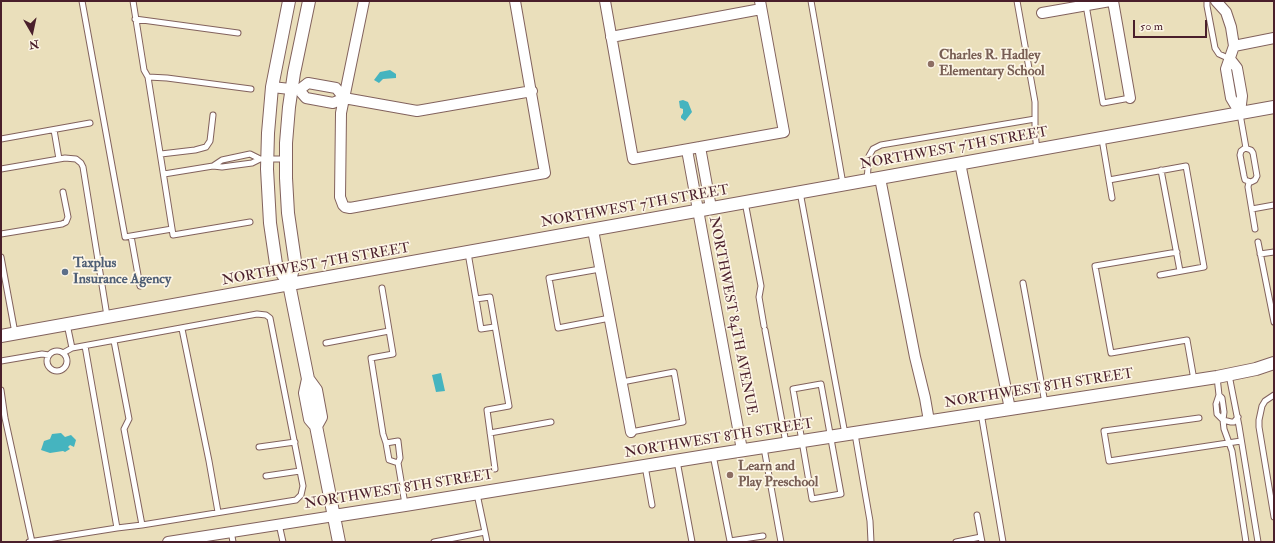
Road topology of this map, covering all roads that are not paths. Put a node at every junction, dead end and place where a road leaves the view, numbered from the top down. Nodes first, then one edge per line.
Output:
1 (82, 1) edge
2 (132, 1) edge
3 (289, 1) edge
4 (308, 1) edge
5 (364, 1) edge
6 (516, 1) edge
7 (605, 1) edge
8 (811, 1) edge
9 (1017, 1) edge
10 (1112, 1) edge
11 (1207, 1) edge
12 (1216, 1) edge
13 (761, 5) edge
14 (1086, 5) junction
15 (1042, 13) dead end
16 (136, 19) junction
17 (238, 33) dead end
18 (611, 37) junction
19 (1273, 37) edge
20 (1234, 46) junction
21 (1230, 59) junction
22 (148, 77) junction
23 (272, 87) junction
24 (251, 89) dead end
25 (295, 90) junction
26 (532, 91) junction
27 (344, 98) junction
28 (1130, 98) joint
29 (1274, 107) edge
30 (1240, 113) junction
31 (213, 115) dead end
32 (1035, 119) junction
33 (90, 123) dead end
34 (54, 130) junction
35 (1102, 138) junction
36 (1, 139) edge
37 (700, 147) junction
38 (1246, 148) junction
39 (686, 150) junction
40 (1037, 150) junction
41 (160, 154) junction
42 (235, 158) junction
43 (59, 159) junction
44 (263, 159) junction
45 (286, 159) junction
46 (960, 163) junction
47 (236, 165) junction
48 (213, 166) junction
49 (1, 169) edge
50 (1161, 170) junction
51 (164, 174) junction
52 (880, 178) junction
53 (867, 180) junction
54 (1110, 180) junction
55 (1249, 182) junction
56 (843, 185) junction
57 (63, 192) dead end
58 (800, 192) junction
59 (1112, 198) dead end
60 (745, 202) junction
61 (1274, 205) edge
62 (711, 208) junction
63 (1252, 209) junction
64 (697, 211) junction
65 (250, 222) dead end
66 (172, 229) junction
67 (1256, 229) dead end
68 (593, 230) junction
69 (1, 234) edge
70 (131, 236) junction
71 (1258, 242) dead end
72 (468, 252) junction
73 (1177, 252) junction
74 (1274, 252) edge
75 (1260, 254) junction
76 (1, 257) edge
77 (600, 269) junction
78 (1180, 272) junction
79 (1160, 275) dead end
80 (1023, 283) dead end
81 (290, 284) junction
82 (140, 286) dead end
83 (382, 288) dead end
84 (476, 299) junction
85 (107, 317) junction
86 (610, 318) junction
87 (1274, 322) edge
88 (68, 324) junction
89 (494, 327) junction
90 (182, 329) junction
91 (389, 331) junction
92 (15, 334) junction
93 (1, 336) edge
94 (114, 341) junction
95 (326, 343) dead end
96 (85, 346) junction
97 (72, 348) junction
98 (63, 353) junction
99 (49, 355) junction
100 (1, 361) edge
101 (1274, 363) edge
102 (1229, 374) junction
103 (1217, 377) junction
104 (1194, 380) junction
105 (622, 382) junction
106 (1, 390) edge
107 (1274, 395) edge
108 (1045, 403) junction
109 (1010, 409) junction
110 (981, 413) junction
111 (1238, 417) junction
112 (1199, 418) dead end
113 (1222, 420) junction
114 (929, 421) junction
115 (551, 422) dead end
116 (631, 432) joint
117 (490, 433) junction
118 (850, 433) junction
119 (830, 437) junction
120 (802, 441) junction
121 (1241, 441) junction
122 (295, 442) junction
123 (1228, 442) junction
124 (386, 443) junction
125 (786, 443) junction
126 (259, 447) dead end
127 (764, 447) junction
128 (742, 450) junction
129 (712, 455) junction
130 (677, 460) junction
131 (398, 463) junction
132 (645, 466) junction
133 (496, 470) dead end
134 (300, 471) junction
135 (266, 476) dead end
136 (477, 493) junction
137 (405, 505) junction
138 (652, 505) dead end
139 (218, 512) junction
140 (977, 515) dead end
141 (334, 516) junction
142 (1274, 517) edge
143 (279, 523) junction
144 (142, 525) junction
145 (118, 528) junction
146 (231, 531) junction
147 (485, 532) junction
148 (763, 536) dead end
149 (981, 540) edge
150 (30, 542) edge
151 (168, 542) edge
152 (233, 542) edge
153 (283, 542) edge
154 (339, 542) edge
155 (434, 542) edge
156 (487, 542) edge
157 (692, 542) edge
158 (781, 542) edge
159 (870, 542) edge
160 (956, 542) edge
161 (1003, 542) edge
162 (1246, 542) edge
163 (1258, 542) edge

1 - 70 lane
2 - 16 lane
3 - 23 street
4 - 25 street
5 - 27 street
6 - 26 street
7 - 18 street
8 - 56 lane
9 - 32 lane
10 - 14 street
10 - 28 street
11 - 21 lane
12 - 20 street
13 - 18 street
13 - 37 street
14 - 15 street
14 - 28 lane
16 - 17 lane
16 - 22 lane
18 - 39 street
19 - 20 street
20 - 21 street
21 - 30 street
22 - 24 lane
22 - 41 lane
23 - 25 street
23 - 44 street
25 - 27 street
25 - 27 street
25 - 45 street
26 - 27 street
26 - 27 street
29 - 30 street, NORTHWEST 7TH STREET
30 - 35 street, NORTHWEST 7TH STREET
30 - 38 lane
31 - 41 lane
32 - 40 lane
32 - 53 lane
33 - 34 lane
34 - 36 lane
34 - 43 lane
35 - 40 street, NORTHWEST 7TH STREET
35 - 54 lane
37 - 39 street
37 - 62 street
38 - 55 lane
38 - 55 lane
39 - 64 street, NORTHWEST 84TH AVENUE
40 - 46 street, NORTHWEST 7TH STREET
41 - 51 lane
42 - 44 lane
42 - 47 lane
42 - 48 lane
43 - 49 lane
43 - 85 lane
44 - 45 lane
44 - 47 lane
44 - 81 street
45 - 81 street
46 - 52 street, NORTHWEST 7TH STREET
46 - 109 street
47 - 48 lane
48 - 51 lane
50 - 54 lane
50 - 73 lane
50 - 78 lane
51 - 66 lane
52 - 53 street, NORTHWEST 7TH STREET
52 - 114 street
53 - 56 street, NORTHWEST 7TH STREET
54 - 59 lane
55 - 63 lane
56 - 58 street, NORTHWEST 7TH STREET
57 - 69 lane
58 - 60 street, NORTHWEST 7TH STREET
58 - 118 lane
60 - 62 street, NORTHWEST 7TH STREET
60 - 125 lane
61 - 63 lane
62 - 64 street, NORTHWEST 7TH STREET
63 - 67 lane
64 - 68 street, NORTHWEST 7TH STREET
64 - 128 street, NORTHWEST 84TH AVENUE
65 - 66 lane
66 - 70 lane
68 - 72 street, NORTHWEST 7TH STREET
68 - 77 street
70 - 82 lane
71 - 75 lane
72 - 81 street, NORTHWEST 7TH STREET
72 - 84 lane
73 - 78 lane
73 - 104 lane
74 - 75 lane
75 - 87 lane
76 - 92 lane
77 - 86 street
77 - 86 lane
78 - 79 lane
80 - 108 lane
81 - 85 street, NORTHWEST 7TH STREET
81 - 141 street
83 - 91 lane
84 - 89 lane
84 - 89 lane
85 - 88 street, NORTHWEST 7TH STREET
86 - 105 street
88 - 92 street, NORTHWEST 7TH STREET
88 - 97 lane
89 - 117 lane
90 - 94 lane
90 - 122 lane
90 - 139 lane
91 - 95 lane
91 - 124 lane
92 - 93 street, NORTHWEST 7TH STREET
94 - 96 lane
94 - 144 lane
96 - 97 lane
96 - 145 lane
97 - 98 lane
98 - 99 lane
98 - 99 lane
99 - 100 lane
101 - 102 street, NORTHWEST 8TH STREET
102 - 103 street, NORTHWEST 8TH STREET
102 - 111 lane
103 - 104 street, NORTHWEST 8TH STREET
103 - 113 lane
104 - 108 street, NORTHWEST 8TH STREET
105 - 116 street
105 - 116 lane
106 - 150 lane
107 - 142 lane
108 - 109 street, NORTHWEST 8TH STREET
109 - 110 street, NORTHWEST 8TH STREET
110 - 114 street, NORTHWEST 8TH STREET
110 - 161 lane
111 - 113 lane
111 - 121 lane
112 - 123 lane
113 - 123 lane
114 - 118 street, NORTHWEST 8TH STREET
115 - 117 lane
117 - 133 lane
118 - 119 street, NORTHWEST 8TH STREET
118 - 159 lane
119 - 120 street, NORTHWEST 8TH STREET
119 - 120 lane
119 - 120 lane
120 - 125 street, NORTHWEST 8TH STREET
121 - 123 lane
121 - 163 lane
122 - 126 lane
122 - 134 lane
123 - 162 lane
124 - 131 lane
124 - 131 lane
125 - 127 street, NORTHWEST 8TH STREET
127 - 128 street, NORTHWEST 8TH STREET
127 - 158 lane
128 - 129 street, NORTHWEST 8TH STREET
129 - 130 street, NORTHWEST 8TH STREET
129 - 148 lane
130 - 132 street, NORTHWEST 8TH STREET
130 - 157 lane
131 - 137 lane
132 - 136 street, NORTHWEST 8TH STREET
132 - 138 lane
134 - 135 lane
134 - 139 lane
136 - 137 street, NORTHWEST 8TH STREET
136 - 147 lane
137 - 141 street, NORTHWEST 8TH STREET
139 - 144 lane
140 - 149 lane
141 - 143 street, NORTHWEST 8TH STREET
141 - 154 street
143 - 146 street, NORTHWEST 8TH STREET
143 - 153 lane
144 - 145 lane
145 - 150 lane
146 - 151 street, NORTHWEST 8TH STREET
146 - 152 lane
147 - 155 lane
147 - 156 lane
149 - 160 lane

